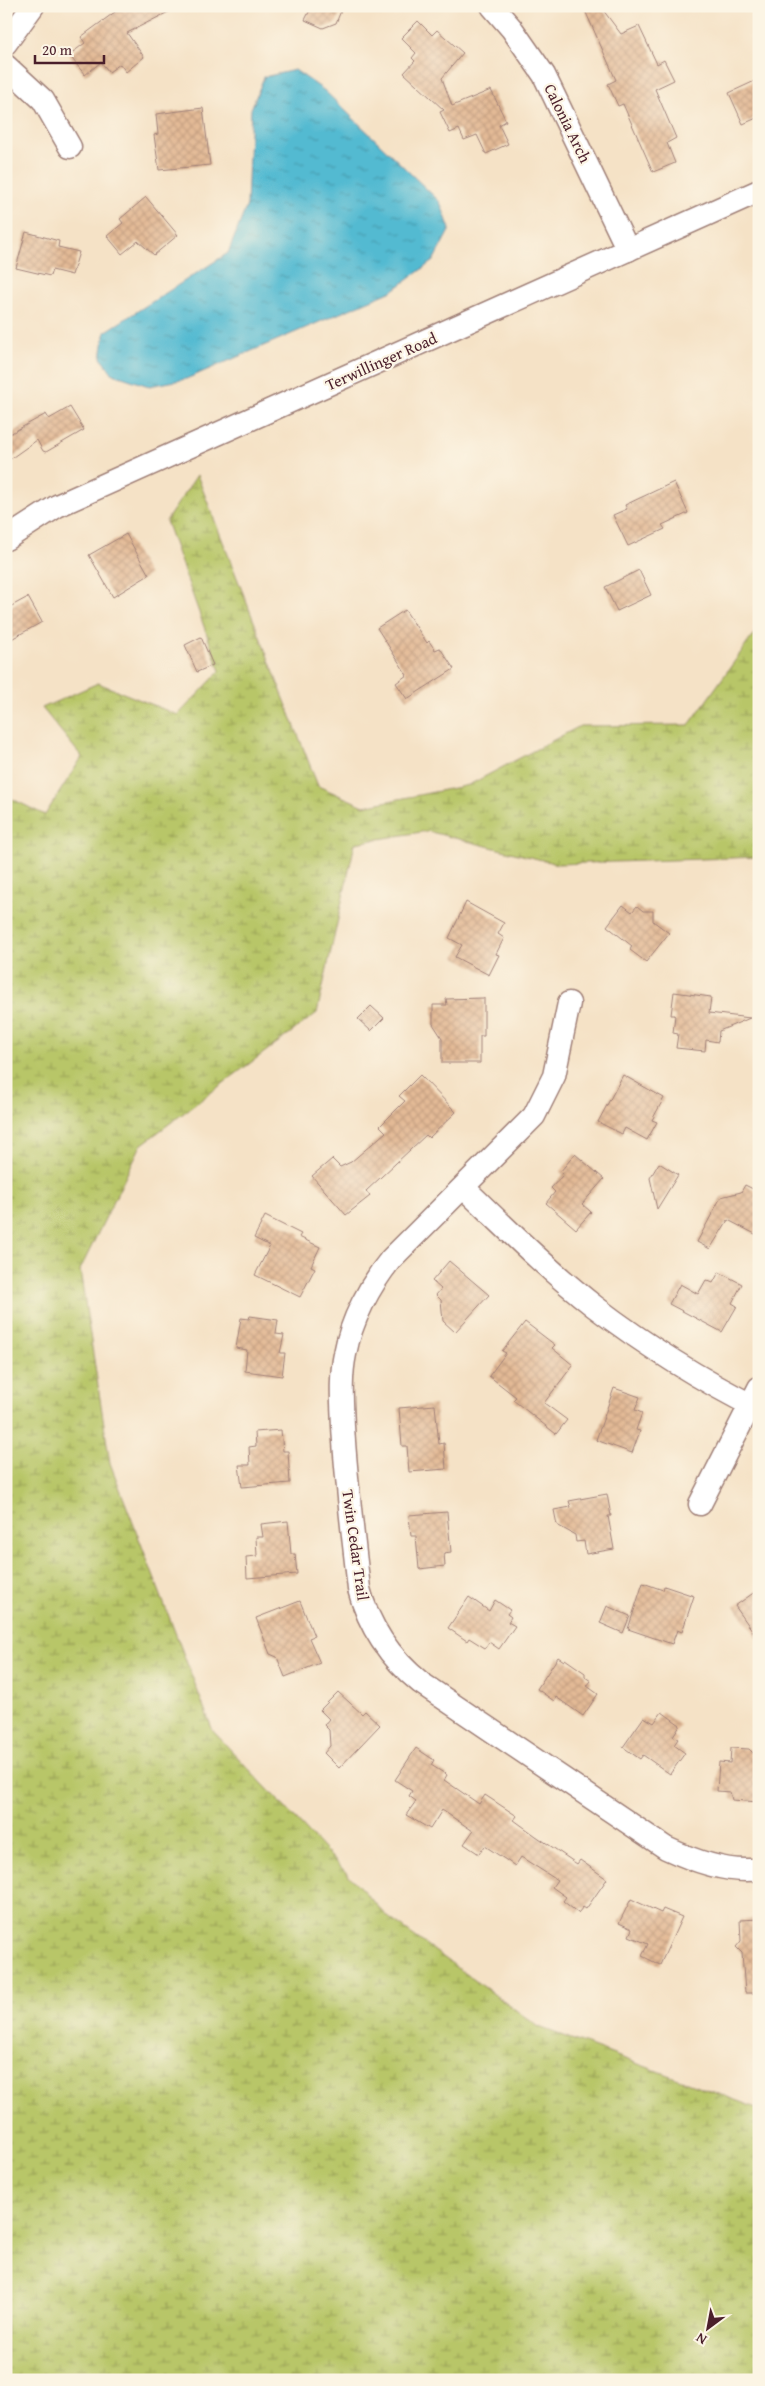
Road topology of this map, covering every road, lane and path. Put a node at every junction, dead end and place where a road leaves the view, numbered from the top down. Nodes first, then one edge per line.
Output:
1 (33, 6) edge
2 (492, 6) edge
3 (6, 43) edge
4 (6, 66) edge
5 (70, 147) dead end
6 (759, 191) edge
7 (628, 250) junction
8 (6, 539) edge
9 (569, 1003) dead end
10 (464, 1188) junction
11 (756, 1400) edge
12 (700, 1504) dead end
13 (759, 1869) edge

1 - 3 street
2 - 7 street, Calonia Arch
4 - 5 street
6 - 7 street, Terwillinger Road
7 - 8 street, Terwillinger Road
9 - 10 street, Twin Cedar Trail
10 - 11 street
10 - 13 street, Twin Cedar Trail
11 - 12 street

